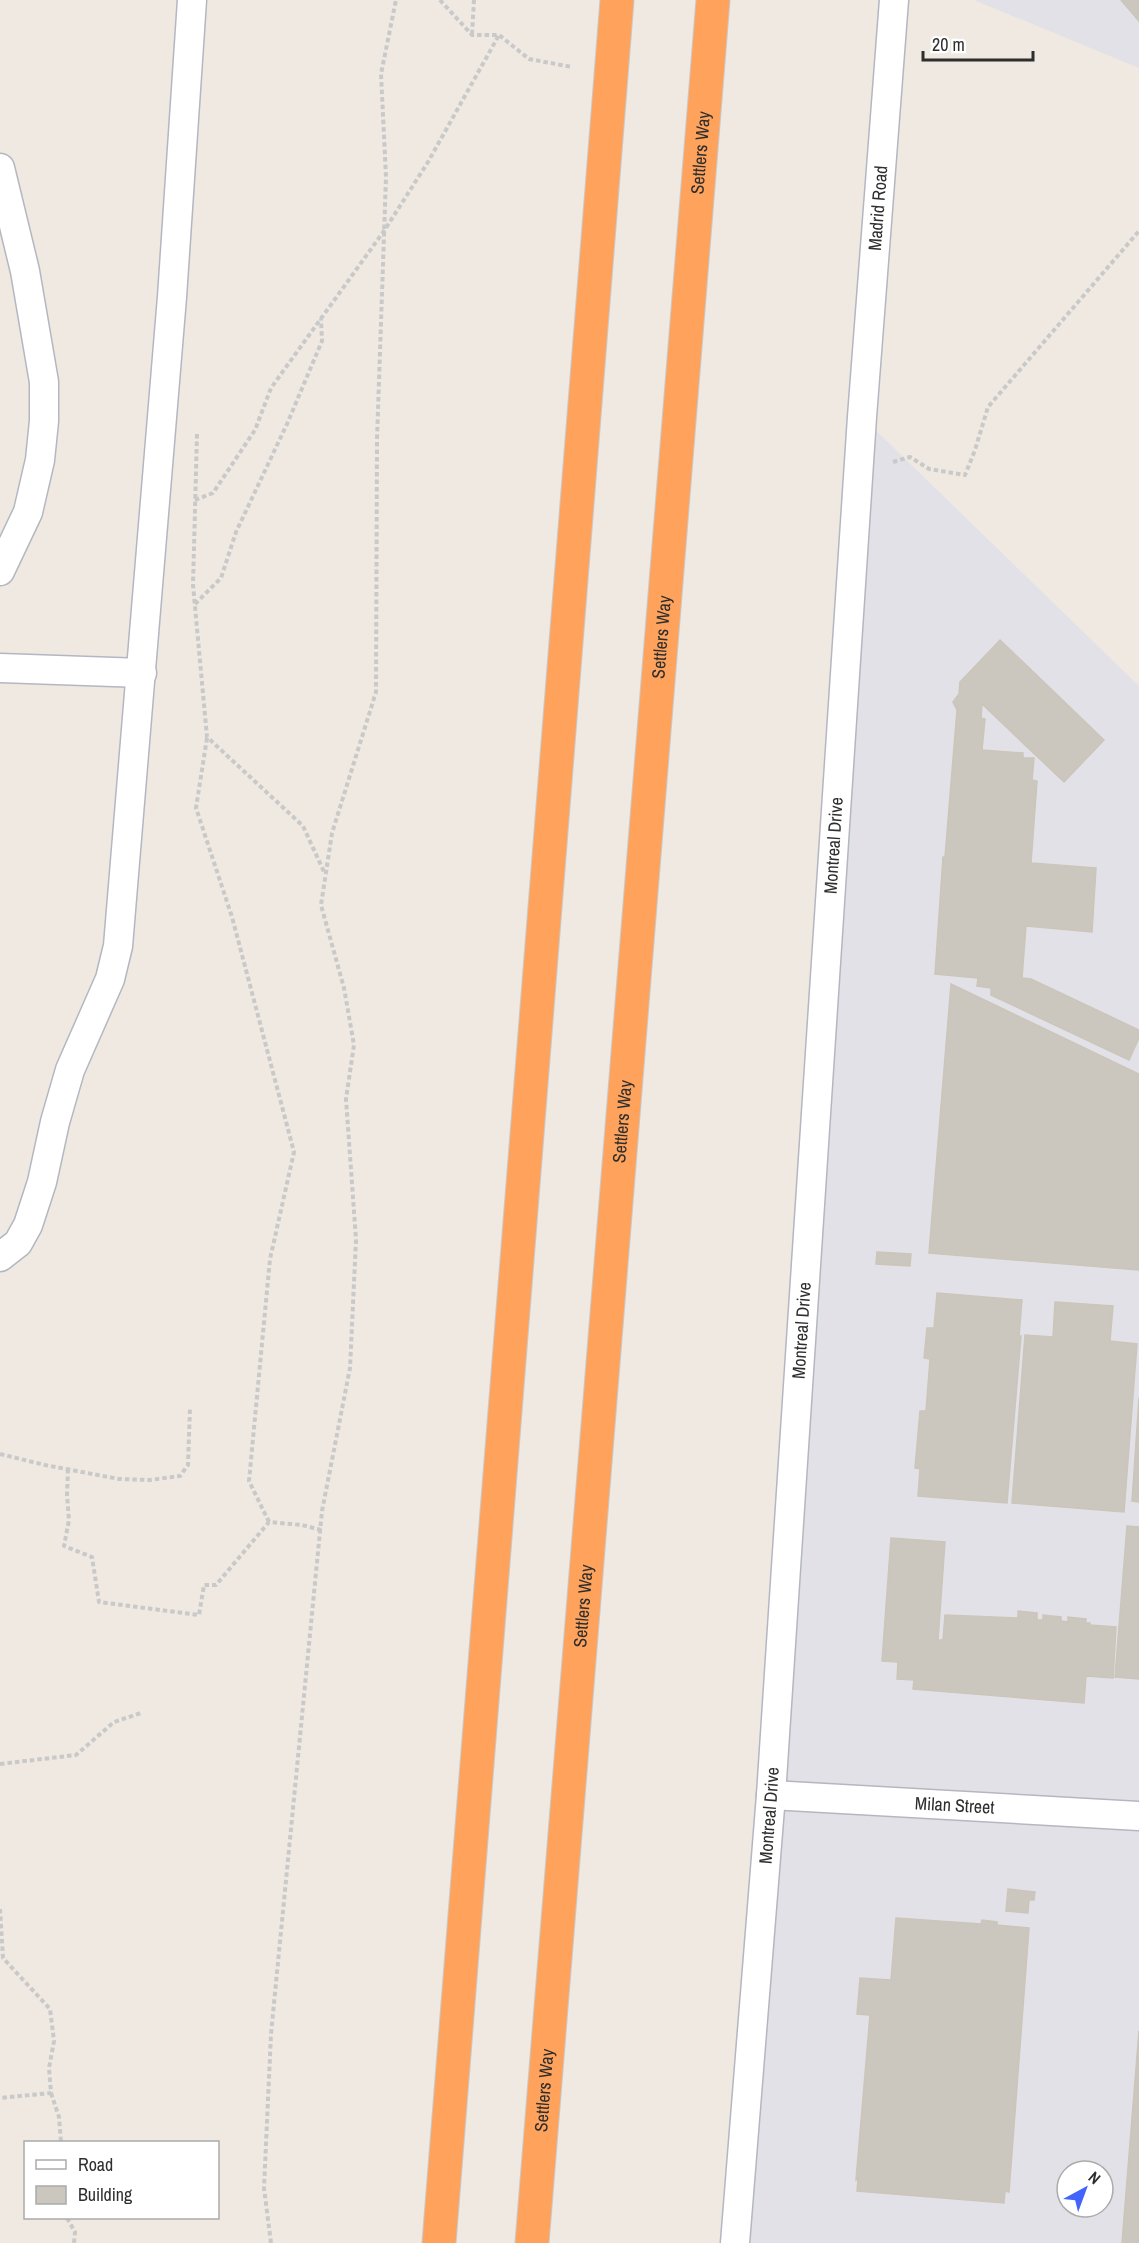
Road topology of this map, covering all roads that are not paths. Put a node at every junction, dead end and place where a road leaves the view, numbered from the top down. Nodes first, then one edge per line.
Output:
1 (192, 0) edge
2 (617, 0) edge
3 (713, 0) edge
4 (894, 0) edge
5 (0, 168) edge
6 (862, 417) joint
7 (0, 571) edge
8 (0, 668) edge
9 (142, 673) junction
10 (0, 1257) edge
11 (771, 1795) junction
12 (1139, 1816) edge
13 (439, 2243) edge
14 (532, 2243) edge
15 (735, 2243) edge

1 - 9 street
2 - 13 highway
3 - 14 highway, Settlers Way
4 - 6 street, Madrid Road
5 - 7 street
6 - 11 street, Montreal Drive
8 - 9 street
9 - 10 street
11 - 12 street, Milan Street
11 - 15 street, Montreal Drive

